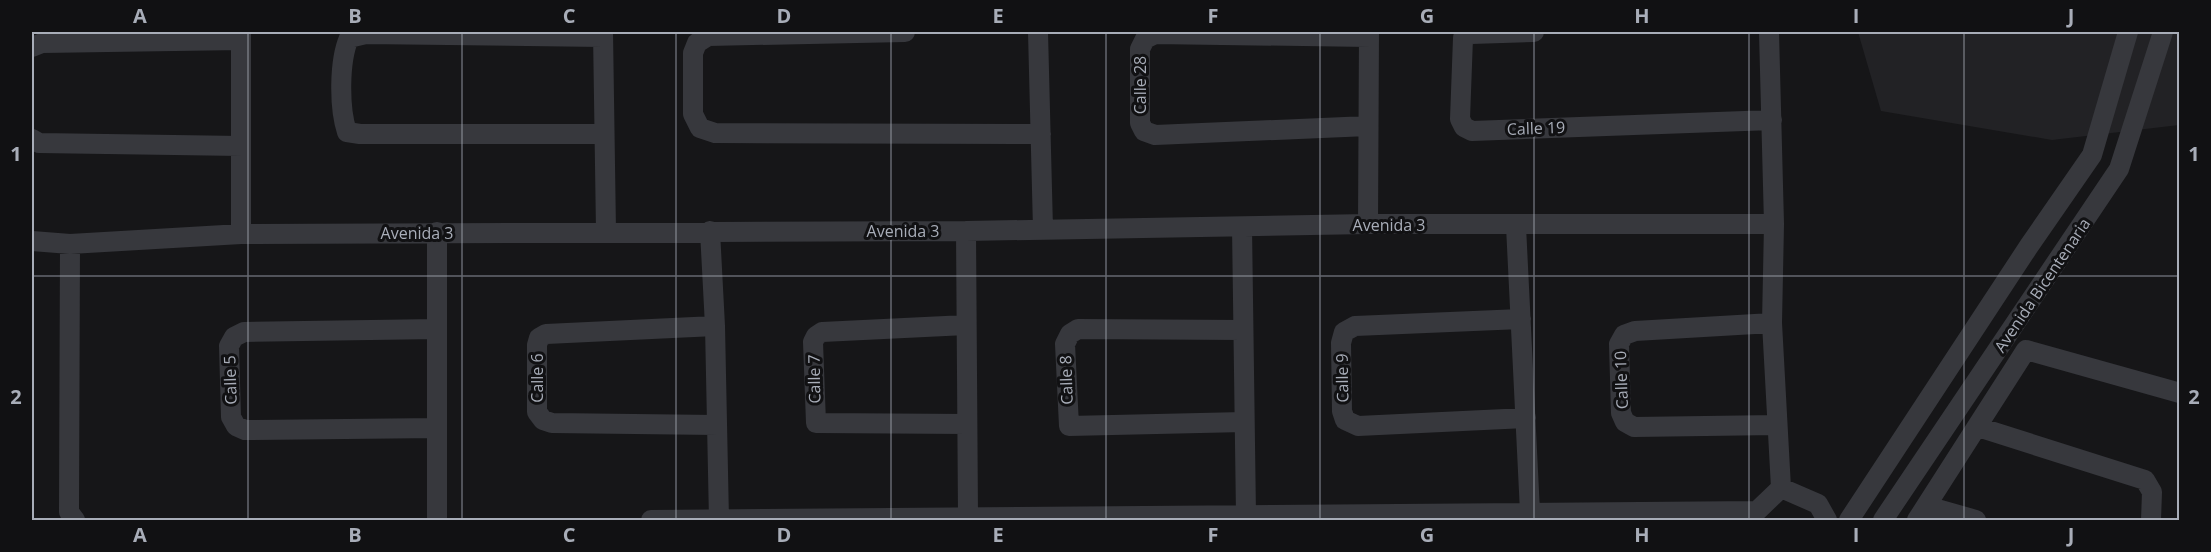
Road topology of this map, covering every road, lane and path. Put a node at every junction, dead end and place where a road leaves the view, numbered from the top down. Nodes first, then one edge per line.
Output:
1 (905, 32) edge
2 (1038, 32) edge
3 (1534, 32) edge
4 (1769, 32) edge
5 (2128, 32) edge
6 (2163, 32) edge
7 (603, 34) edge
8 (1369, 34) edge
9 (241, 36) edge
10 (32, 47) edge
11 (1772, 120) junction
12 (1368, 126) junction
13 (603, 134) junction
14 (1041, 134) junction
15 (32, 140) edge
16 (241, 146) junction
17 (1368, 224) junction
18 (1774, 224) junction
19 (1516, 226) junction
20 (1242, 227) junction
21 (1043, 230) junction
22 (606, 231) junction
23 (710, 231) junction
24 (966, 231) junction
25 (437, 232) junction
26 (241, 234) junction
27 (32, 241) edge
28 (70, 244) junction
29 (1521, 319) junction
30 (1772, 323) junction
31 (966, 325) junction
32 (715, 326) junction
33 (437, 329) junction
34 (1243, 330) junction
35 (2002, 345) junction
36 (2026, 350) junction
37 (2180, 393) edge
38 (1526, 418) junction
39 (1244, 422) junction
40 (967, 424) junction
41 (716, 425) junction
42 (1776, 425) junction
43 (1978, 427) junction
44 (437, 428) junction
45 (1781, 488) junction
46 (1530, 512) junction
47 (1922, 513) edge
48 (1246, 515) junction
49 (968, 516) junction
50 (1672, 516) edge
51 (1370, 517) edge
52 (1070, 518) edge
53 (719, 519) edge
54 (75, 520) edge
55 (437, 520) edge
56 (651, 520) edge
57 (1827, 520) edge
58 (1849, 520) edge
59 (1883, 520) edge
60 (1976, 520) edge
61 (2151, 520) edge

1 - 14 street
2 - 14 street
3 - 11 street, Calle 19
4 - 11 street
5 - 58 street, Avenida Bicentenaria
6 - 35 street, Avenida Bicentenaria
7 - 13 street
7 - 13 street
8 - 12 street
8 - 12 street, Calle 28
9 - 10 street
9 - 16 street
11 - 18 street
12 - 17 street
13 - 22 street
14 - 21 street
15 - 16 street
16 - 26 street
17 - 19 street, Avenida 3
17 - 20 street, Avenida 3
18 - 19 street, Avenida 3
18 - 30 street
19 - 29 street
20 - 21 street, Avenida 3
20 - 34 street
21 - 24 street, Avenida 3
22 - 23 street, Avenida 3
22 - 25 street, Avenida 3
23 - 24 street, Avenida 3
23 - 32 street
24 - 31 street
25 - 26 street, Avenida 3
25 - 33 street
26 - 28 street, Avenida 3
27 - 28 street, Avenida 3
28 - 54 street
29 - 38 street
29 - 38 street, Calle 9
30 - 42 street
30 - 42 street, Calle 10
31 - 40 street
31 - 40 street, Calle 7
32 - 41 street
32 - 41 street, Calle 6
33 - 44 street
33 - 44 street, Calle 5
34 - 39 street
34 - 39 street, Calle 8
35 - 36 street
35 - 59 street, Avenida Bicentenaria
36 - 37 street
36 - 43 street
38 - 46 street
39 - 48 street
40 - 49 street
41 - 53 street
42 - 45 street
43 - 47 street
43 - 61 street
44 - 55 street
45 - 50 street
45 - 57 street
46 - 50 street
46 - 51 street
47 - 60 street
48 - 51 street
48 - 52 street
49 - 52 street
49 - 53 street
53 - 56 street

